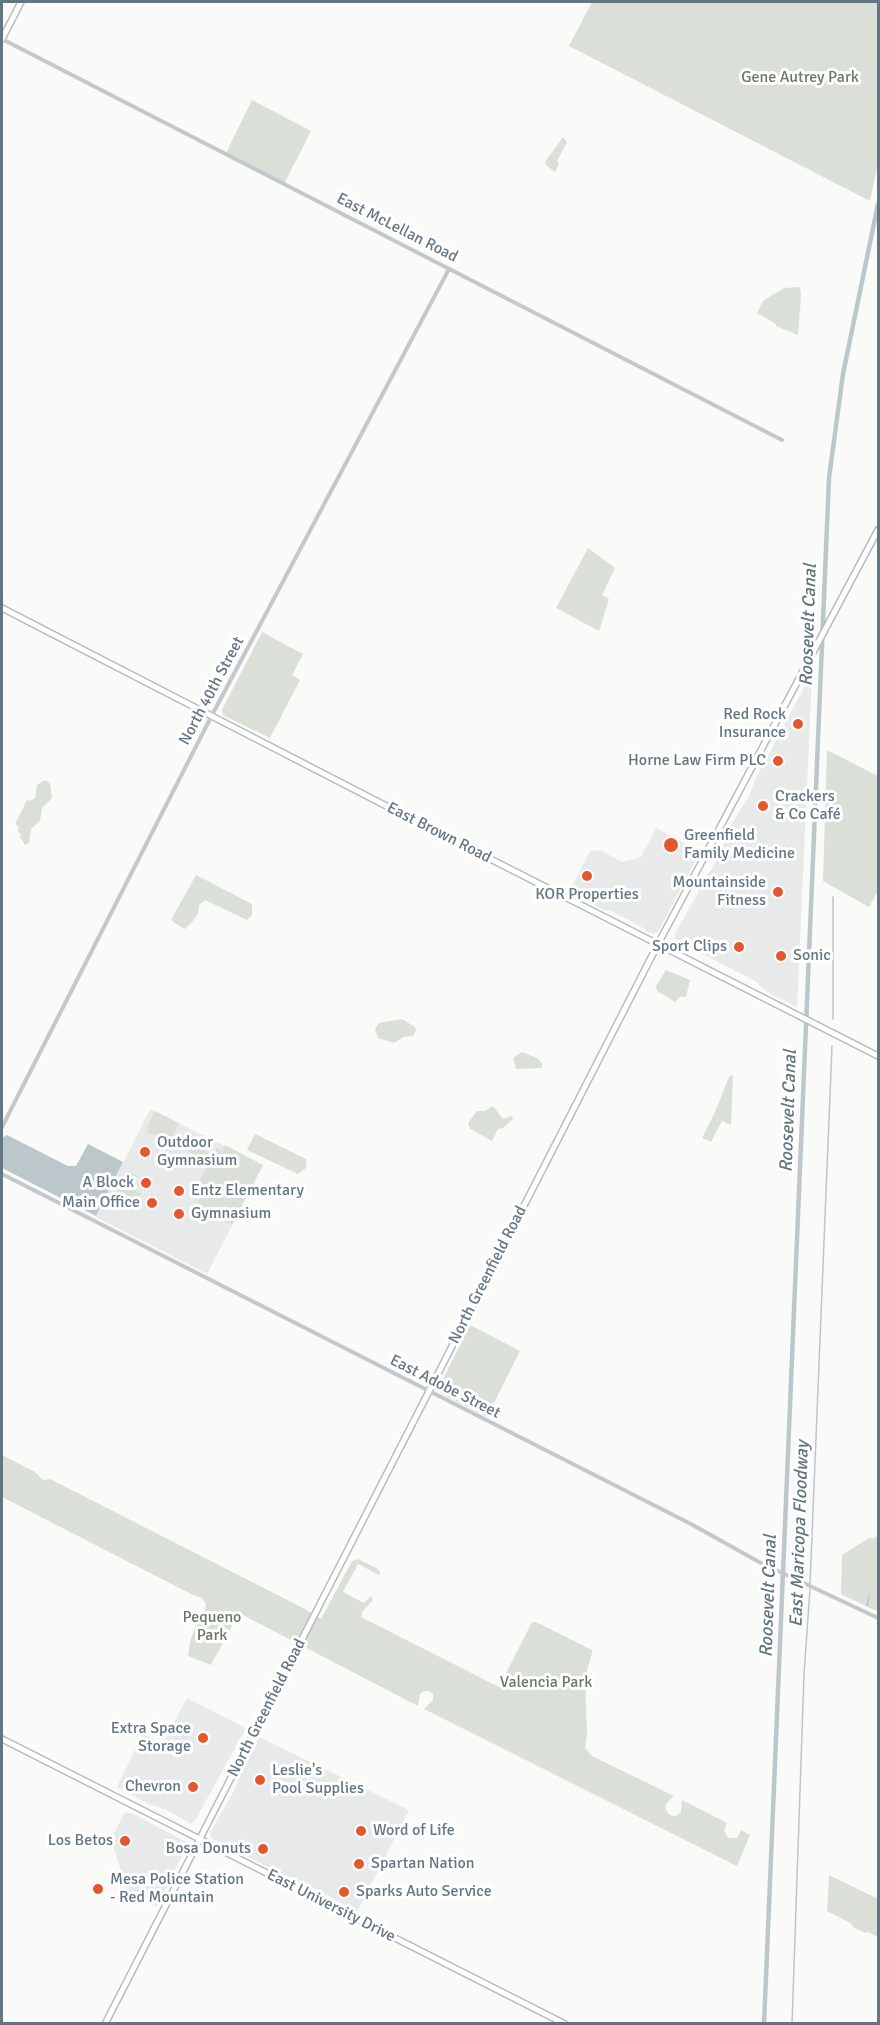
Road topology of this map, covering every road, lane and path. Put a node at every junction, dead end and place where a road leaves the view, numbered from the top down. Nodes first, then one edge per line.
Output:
1 (21, 2) edge
2 (2, 39) edge
3 (449, 268) junction
4 (782, 440) dead end
5 (879, 530) edge
6 (2, 608) edge
7 (211, 717) junction
8 (658, 944) junction
9 (879, 1056) edge
10 (2, 1127) edge
11 (2, 1174) edge
12 (428, 1392) junction
13 (879, 1618) edge
14 (2, 1739) edge
15 (199, 1840) junction
16 (105, 2024) edge
17 (566, 2024) edge

1 - 2 main road
2 - 3 street, East McLellan Road
3 - 4 street, East McLellan Road
3 - 7 street, North 40th Street
5 - 8 main road, North Greenfield Road
6 - 7 main road, East Brown Road
7 - 8 main road, East Brown Road
7 - 10 street, North 40th Street
8 - 9 main road, East Brown Road
8 - 12 main road, North Greenfield Road
11 - 12 street, East Adobe Street
12 - 13 street, East Adobe Street
12 - 15 main road, North Greenfield Road
14 - 15 main road, East University Drive
15 - 16 main road, North Greenfield Road
15 - 17 main road, East University Drive

